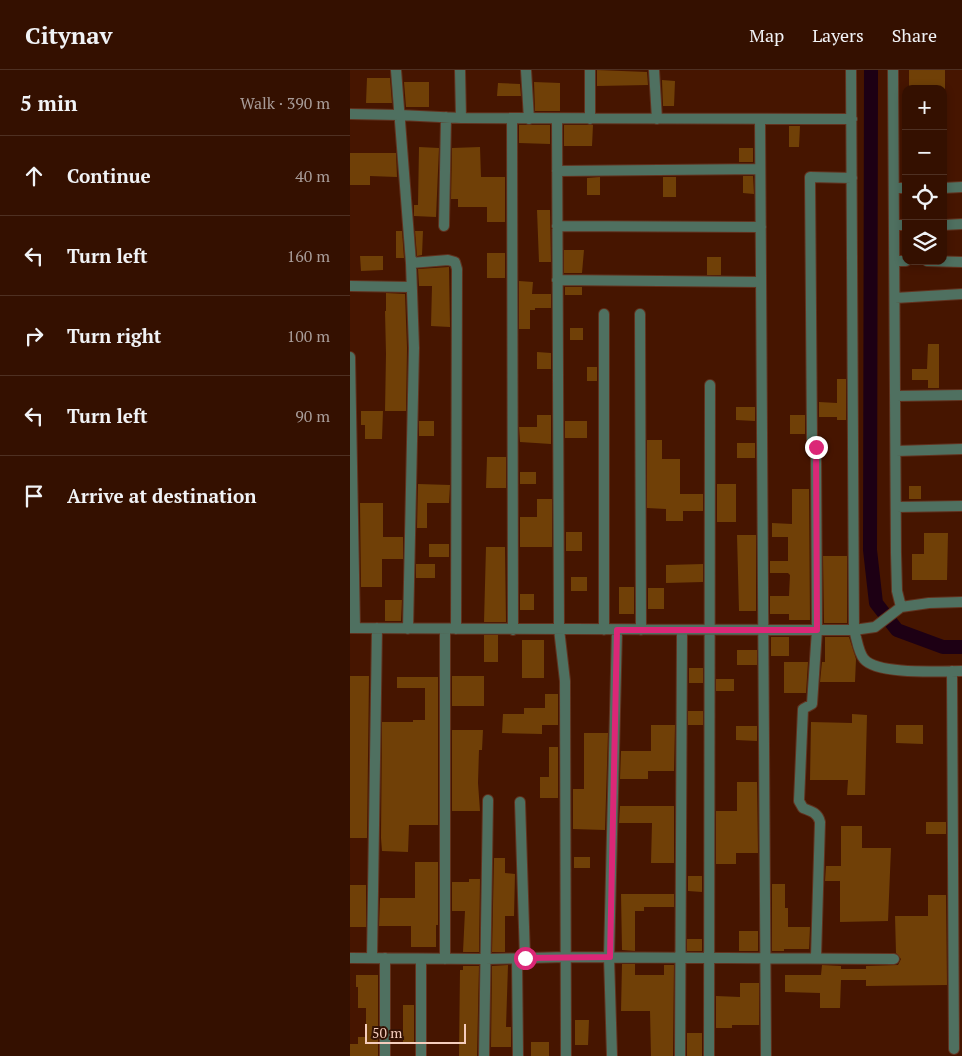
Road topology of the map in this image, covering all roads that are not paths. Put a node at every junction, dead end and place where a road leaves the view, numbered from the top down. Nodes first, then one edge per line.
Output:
1 (396, 70) edge
2 (460, 70) edge
3 (526, 70) edge
4 (590, 70) edge
5 (654, 70) edge
6 (852, 70) edge
7 (893, 70) edge
8 (350, 114) edge
9 (399, 115) junction
10 (446, 117) junction
11 (460, 118) junction
12 (512, 119) junction
13 (529, 119) junction
14 (557, 119) junction
15 (590, 119) junction
16 (656, 119) junction
17 (760, 119) junction
18 (852, 119) junction
19 (760, 169) junction
20 (557, 171) junction
21 (852, 178) junction
22 (962, 187) edge
23 (894, 188) junction
24 (902, 188) edge
25 (947, 188) edge
26 (947, 224) edge
27 (962, 224) edge
28 (895, 225) junction
29 (902, 225) edge
30 (444, 226) dead end
31 (557, 226) junction
32 (761, 228) junction
33 (895, 261) junction
34 (902, 261) edge
35 (947, 262) edge
36 (962, 262) edge
37 (411, 263) junction
38 (557, 280) junction
39 (761, 282) junction
40 (350, 286) edge
41 (412, 287) junction
42 (962, 294) edge
43 (895, 298) junction
44 (604, 314) dead end
45 (640, 314) dead end
46 (350, 357) edge
47 (710, 385) dead end
48 (962, 395) edge
49 (896, 396) junction
50 (962, 449) edge
51 (896, 451) junction
52 (962, 506) edge
53 (896, 507) junction
54 (962, 602) edge
55 (899, 609) junction
56 (353, 628) edge
57 (377, 628) junction
58 (408, 629) junction
59 (445, 629) junction
60 (456, 629) junction
61 (559, 629) junction
62 (513, 630) junction
63 (604, 630) junction
64 (617, 630) junction
65 (641, 630) junction
66 (682, 630) junction
67 (710, 630) junction
68 (764, 630) junction
69 (817, 630) junction
70 (854, 630) junction
71 (957, 671) edge
72 (488, 800) dead end
73 (520, 802) dead end
74 (566, 956) junction
75 (610, 957) junction
76 (816, 957) junction
77 (350, 958) edge
78 (372, 958) junction
79 (385, 958) junction
80 (421, 958) junction
81 (521, 958) junction
82 (681, 958) junction
83 (710, 958) junction
84 (445, 959) junction
85 (485, 959) junction
86 (766, 959) junction
87 (894, 959) dead end
88 (954, 1049) dead end
89 (385, 1056) edge
90 (421, 1056) edge
91 (484, 1056) edge
92 (518, 1056) edge
93 (566, 1056) edge
94 (612, 1056) edge
95 (680, 1056) edge
96 (709, 1056) edge
97 (766, 1056) edge

1 - 9 street
2 - 11 street
3 - 13 street
4 - 15 street
5 - 16 street
6 - 18 street
7 - 23 street
8 - 9 street
9 - 10 street
9 - 37 street
10 - 11 street
10 - 30 street
11 - 12 street
12 - 13 street
12 - 62 street
13 - 14 street
14 - 15 street
14 - 20 street
15 - 16 street
16 - 17 street
17 - 18 street
17 - 19 street
18 - 21 street
19 - 20 street
19 - 32 street
20 - 31 street
21 - 69 street
21 - 70 street
22 - 25 street
23 - 24 street
23 - 28 street
26 - 27 street
28 - 29 street
28 - 33 street
31 - 32 street
31 - 38 street
32 - 39 street
33 - 34 street
33 - 43 street
35 - 36 street
37 - 41 street
37 - 60 street
38 - 39 street
38 - 61 street
39 - 68 street
40 - 41 street
41 - 58 street
42 - 43 street
43 - 49 street
44 - 63 street
45 - 65 street
46 - 56 street
47 - 67 street
48 - 49 street
49 - 51 street
50 - 51 street
51 - 53 street
52 - 53 street
53 - 55 street
54 - 55 street
55 - 70 street
56 - 57 street
57 - 58 street
57 - 78 street
58 - 59 street
59 - 60 street
59 - 84 street
60 - 62 street
61 - 62 street
61 - 63 street
61 - 74 street
63 - 64 street
64 - 65 street
64 - 75 street
65 - 66 street
66 - 67 street
66 - 82 street
67 - 68 street
67 - 83 street
68 - 69 street
68 - 86 street
69 - 70 street
69 - 76 street
70 - 71 street
71 - 88 street
72 - 85 street
73 - 81 street
74 - 75 street
74 - 81 street
74 - 93 street
75 - 82 street
75 - 94 street
76 - 86 street
76 - 87 street
77 - 78 street
78 - 79 street
79 - 80 street
79 - 89 street
80 - 84 street
80 - 90 street
81 - 85 street
81 - 92 street
82 - 83 street
82 - 95 street
83 - 86 street
83 - 96 street
84 - 85 street
85 - 91 street
86 - 97 street

